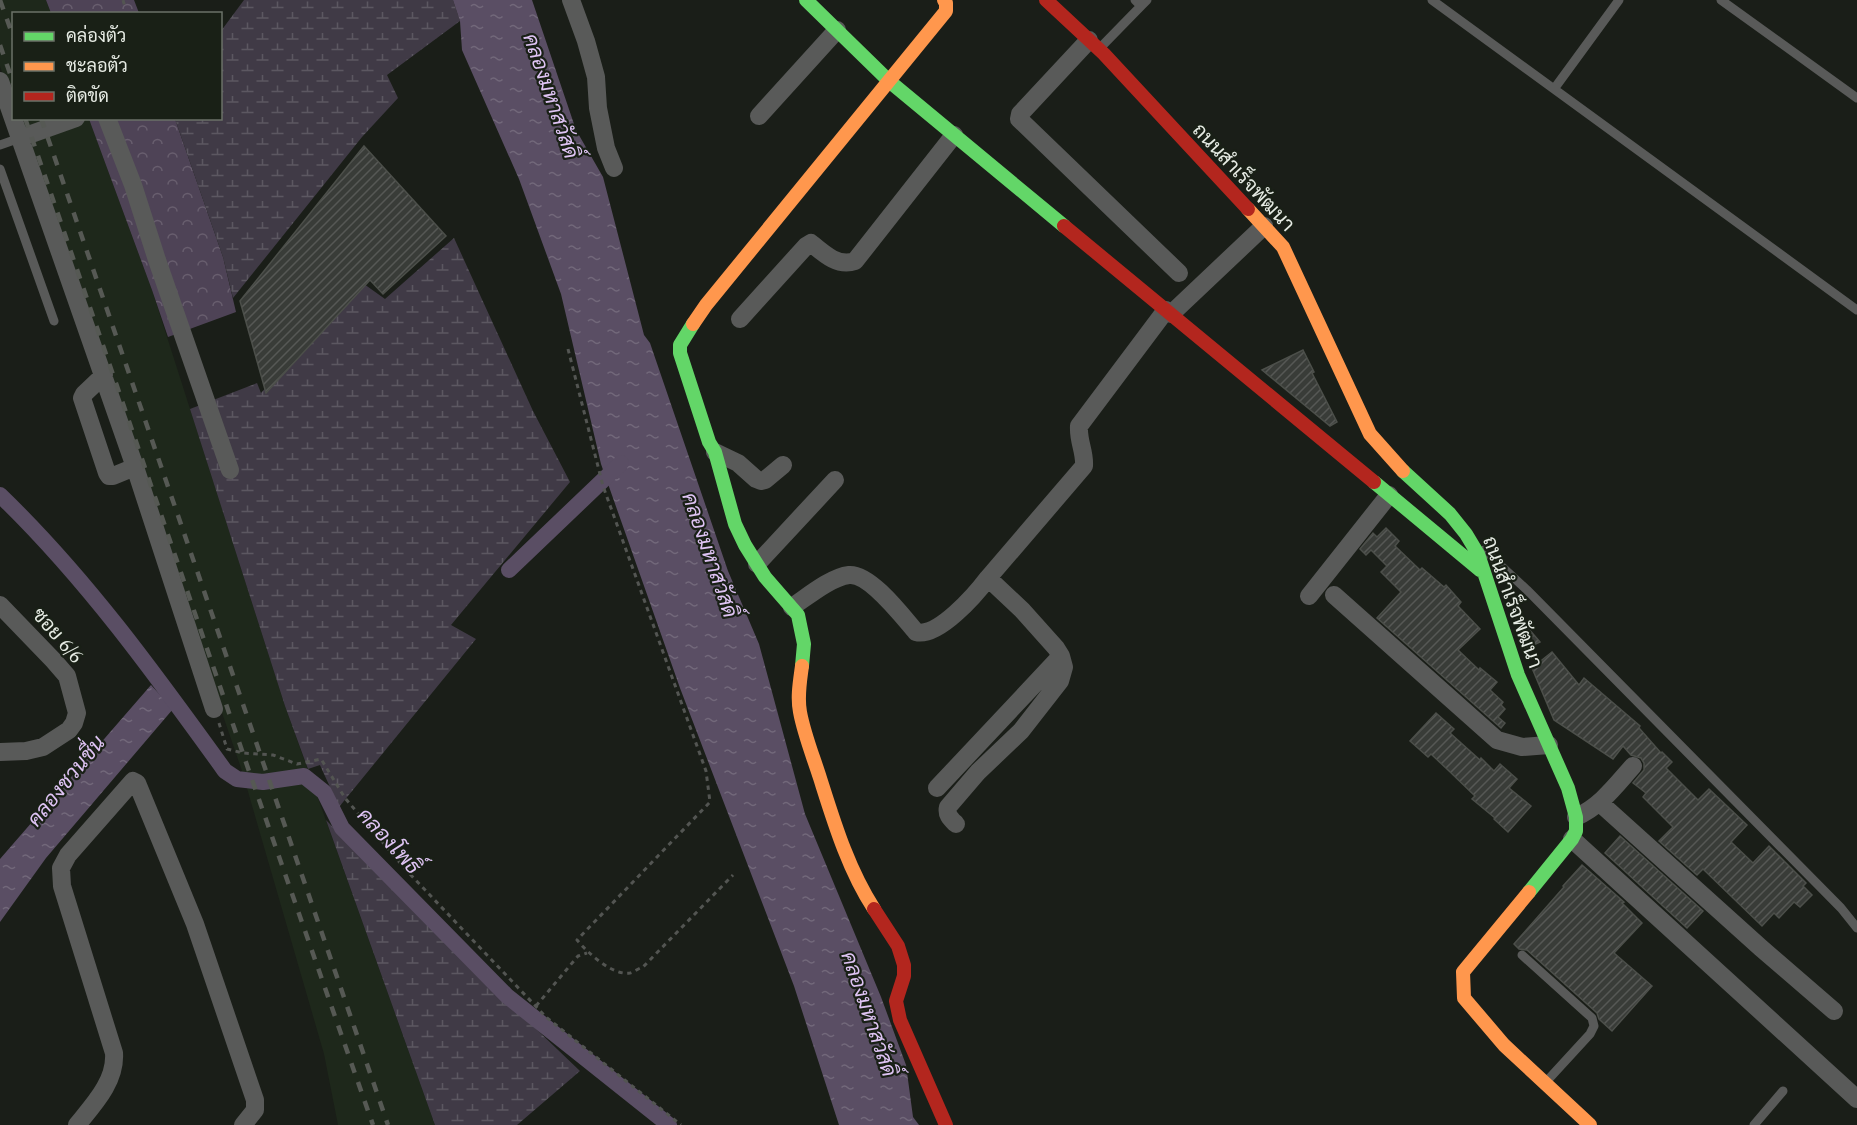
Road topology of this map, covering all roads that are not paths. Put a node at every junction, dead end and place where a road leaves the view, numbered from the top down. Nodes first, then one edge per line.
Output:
1 (571, 0) edge
2 (806, 0) edge
3 (944, 0) edge
4 (1046, 0) edge
5 (1432, 0) edge
6 (1619, 0) edge
7 (1721, 0) edge
8 (1141, 2) edge
9 (837, 30) junction
10 (1094, 45) junction
11 (0, 81) edge
12 (889, 81) junction
13 (1554, 89) junction
14 (1857, 98) edge
15 (12, 115) edge
16 (759, 116) dead end
17 (14, 120) edge
18 (70, 120) edge
19 (108, 120) edge
20 (954, 135) junction
21 (20, 138) junction
22 (0, 145) edge
23 (614, 168) dead end
24 (0, 170) edge
25 (1264, 226) junction
26 (1179, 273) dead end
27 (1857, 310) edge
28 (1168, 312) junction
29 (740, 319) dead end
30 (54, 321) dead end
31 (104, 375) junction
32 (715, 452) junction
33 (783, 465) dead end
34 (135, 467) junction
35 (230, 470) dead end
36 (836, 480) dead end
37 (1389, 495) junction
38 (1466, 534) junction
39 (757, 564) junction
40 (1485, 573) junction
41 (988, 578) junction
42 (1334, 595) dead end
43 (1309, 596) dead end
44 (0, 605) edge
45 (792, 607) junction
46 (1061, 656) junction
47 (214, 709) road end
48 (1549, 746) junction
49 (0, 752) edge
50 (1633, 766) dead end
51 (937, 788) dead end
52 (1600, 803) junction
53 (1576, 817) junction
54 (956, 824) dead end
55 (1572, 839) junction
56 (1857, 928) edge
57 (1522, 955) dead end
58 (1834, 1011) dead end
59 (1544, 1083) junction
60 (1783, 1091) dead end
61 (1857, 1099) edge
62 (78, 1125) edge
63 (243, 1125) edge
64 (946, 1125) edge
65 (1590, 1125) edge
66 (1754, 1125) edge

1 - 23 street
2 - 9 street
3 - 12 street
4 - 10 street, ถนนสำเร็จพัฒนา
5 - 13 lane
6 - 13 lane
7 - 14 lane
8 - 10 lane
9 - 12 street
9 - 16 street
10 - 25 street, ถนนสำเร็จพัฒนา
10 - 26 street
11 - 15 street
12 - 20 street
12 - 32 street
13 - 27 lane
17 - 21 street
18 - 21 street
19 - 35 street
20 - 28 street
20 - 29 street
21 - 22 lane
21 - 31 street
24 - 30 lane
25 - 28 street
25 - 38 street, ถนนสำเร็จพัฒนา
28 - 37 street
28 - 41 street
31 - 34 street
31 - 34 street
32 - 33 street
32 - 39 street
34 - 47 street
36 - 39 street
37 - 40 street
37 - 43 street
38 - 40 street, ถนนสำเร็จพัฒนา
38 - 56 lane
39 - 45 street
40 - 48 street, ถนนสำเร็จพัฒนา
41 - 45 street
41 - 46 street
42 - 48 street
44 - 49 street, ซอย 6/6
45 - 64 street
46 - 51 street
46 - 54 street
48 - 53 street, ถนนสำเร็จพัฒนา
50 - 52 street
52 - 53 street
52 - 58 street
53 - 55 street, ถนนสำเร็จพัฒนา
55 - 59 street, ถนนสำเร็จพัฒนา
55 - 61 street
57 - 59 lane
59 - 65 street, ถนนสำเร็จพัฒนา
60 - 66 lane
62 - 63 street

